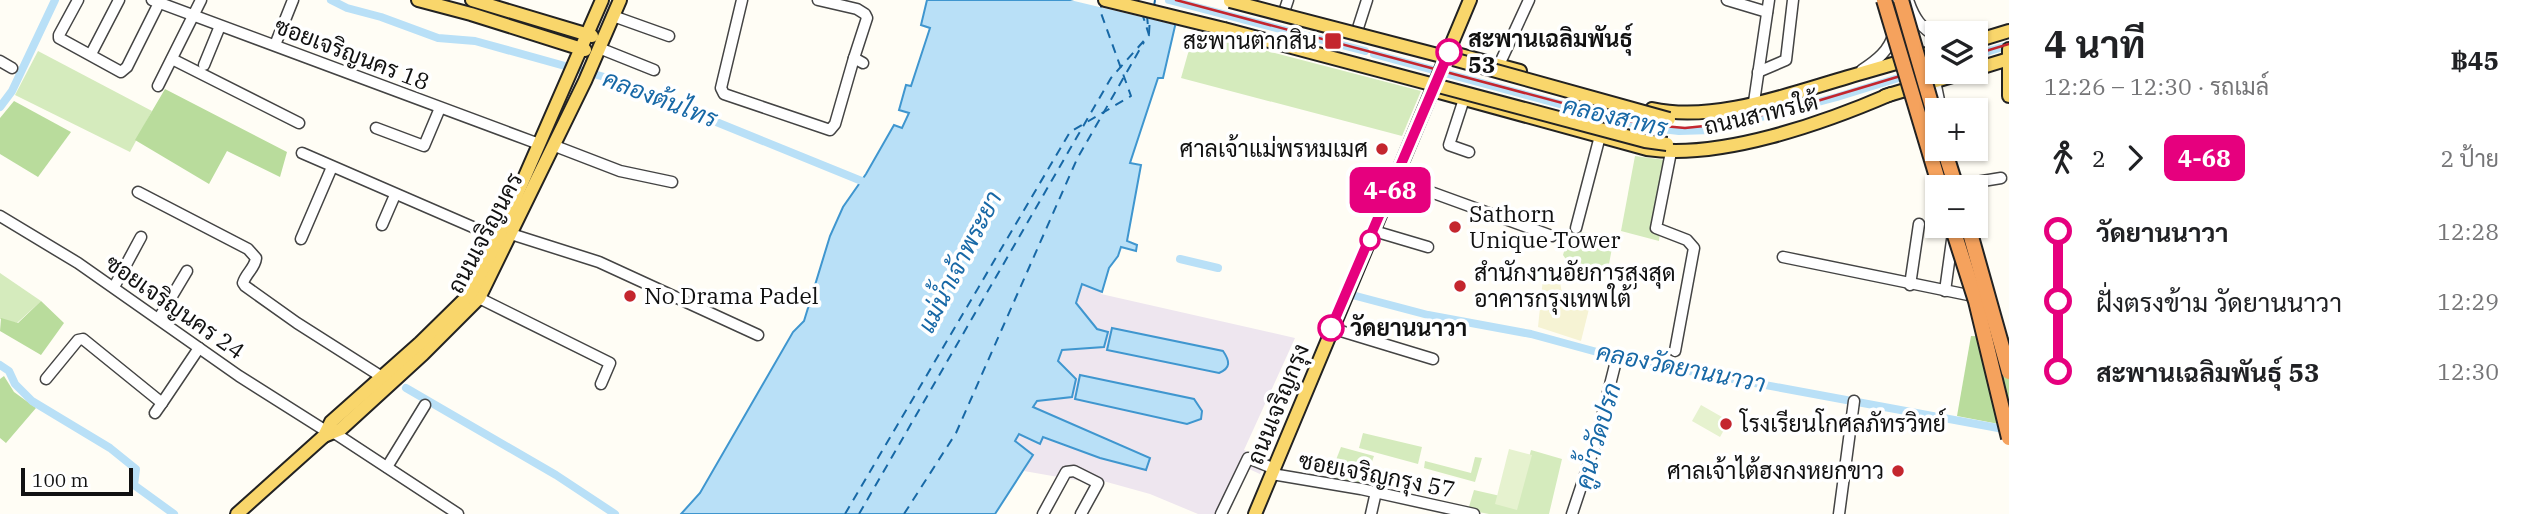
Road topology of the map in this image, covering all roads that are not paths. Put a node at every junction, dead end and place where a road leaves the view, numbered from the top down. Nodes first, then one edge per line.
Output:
1 (78, 0) edge
2 (119, 0) edge
3 (201, 0) edge
4 (293, 0) edge
5 (418, 0) edge
6 (472, 0) edge
7 (602, 0) edge
8 (620, 0) edge
9 (742, 0) edge
10 (818, 0) edge
11 (1105, 0) edge
12 (1228, 0) edge
13 (1250, 0) edge
14 (1367, 0) edge
15 (1470, 0) edge
16 (1529, 0) edge
17 (1727, 0) edge
18 (1769, 0) edge
19 (1793, 0) edge
20 (1884, 0) edge
21 (1892, 0) edge
22 (1899, 0) edge
23 (1908, 0) edge
24 (155, 1) edge
25 (433, 2) edge
26 (1287, 5) edge
27 (1767, 12) junction
28 (195, 16) junction
29 (613, 16) junction
30 (220, 26) junction
31 (1925, 28) edge
32 (1359, 29) junction
33 (2009, 31) edge
34 (587, 34) junction
35 (669, 36) dead end
36 (1988, 37) edge
37 (275, 45) junction
38 (599, 47) junction
39 (580, 48) junction
40 (90, 54) junction
41 (1925, 55) edge
42 (2008, 55) edge
43 (1447, 58) junction
44 (172, 59) junction
45 (0, 61) edge
46 (1988, 64) edge
47 (204, 65) dead end
48 (1499, 65) junction
49 (12, 68) dead end
50 (653, 70) dead end
51 (1758, 72) junction
52 (1855, 75) junction
53 (1925, 84) edge
54 (158, 86) dead end
55 (1435, 86) junction
56 (1790, 94) junction
57 (2009, 96) edge
58 (1929, 98) edge
59 (1464, 99) junction
60 (1754, 102) junction
61 (440, 107) junction
62 (299, 123) dead end
63 (376, 128) dead end
64 (1600, 136) junction
65 (539, 144) junction
66 (555, 146) junction
67 (1669, 148) junction
68 (1469, 152) dead end
69 (302, 153) dead end
70 (332, 167) junction
71 (1946, 175) edge
72 (2001, 178) dead end
73 (1395, 179) junction
74 (1988, 180) edge
75 (672, 182) dead end
76 (138, 192) dead end
77 (395, 195) junction
78 (0, 216) edge
79 (1919, 224) dead end
80 (382, 225) dead end
81 (1576, 228) dead end
82 (1374, 231) junction
83 (511, 234) junction
84 (1552, 236) dead end
85 (141, 237) dead end
86 (1952, 238) edge
87 (1957, 238) edge
88 (1971, 238) edge
89 (301, 239) dead end
90 (498, 239) junction
91 (1428, 247) dead end
92 (1783, 257) dead end
93 (187, 271) dead end
94 (1910, 285) junction
95 (114, 287) junction
96 (1945, 291) junction
97 (479, 298) junction
98 (1995, 299) dead end
99 (159, 317) junction
100 (1331, 328) junction
101 (758, 335) dead end
102 (199, 348) junction
103 (1675, 351) dead end
104 (1433, 359) dead end
105 (1616, 360) dead end
106 (2009, 372) edge
107 (382, 377) junction
108 (46, 379) dead end
109 (601, 384) dead end
110 (162, 403) junction
111 (1853, 404) dead end
112 (425, 405) dead end
113 (155, 412) dead end
114 (328, 433) junction
115 (2009, 438) edge
116 (387, 467) junction
117 (1273, 471) junction
118 (1376, 492) junction
119 (1445, 511) edge
120 (237, 514) edge
121 (458, 514) edge
122 (1043, 514) edge
123 (1081, 514) edge
124 (1221, 514) edge
125 (1255, 514) edge
126 (1371, 514) edge
127 (1474, 514) edge
128 (1572, 514) edge
129 (1839, 514) edge

1 - 40 street
2 - 40 street
3 - 28 street
4 - 37 street
5 - 25 main road
6 - 34 main road
7 - 34 main road, ถนนเจริญนคร
8 - 29 main road, ถนนเจริญนคร
9 - 10 street
11 - 67 main road, bridge
12 - 56 main road, bridge
13 - 26 street
14 - 32 street
15 - 43 main road, ถนนเจริญกรุง
16 - 48 street
17 - 27 street
18 - 27 street
19 - 51 street
20 - 71 highway, bridge
21 - 52 street
22 - 58 highway, bridge
23 - 31 street
24 - 28 street, ซอยเจริญนคร 18
24 - 40 street
25 - 39 main road
26 - 32 street
27 - 51 street
28 - 30 street, ซอยเจริญนคร 18
28 - 44 street
29 - 35 street
29 - 38 main road, ถนนเจริญนคร
30 - 37 street, ซอยเจริญนคร 18
30 - 47 street
32 - 43 street
33 - 36 main road
34 - 38 main road
34 - 39 main road, ถนนเจริญนคร
37 - 61 street, ซอยเจริญนคร 18
38 - 39 main road
38 - 50 street
38 - 66 main road, ถนนเจริญนคร
39 - 65 main road, ถนนเจริญนคร
41 - 52 main road
42 - 46 main road
42 - 57 main road
43 - 48 main road
43 - 55 main road, ถนนเจริญกรุง
44 - 54 street
44 - 62 street
45 - 49 street
48 - 60 main road
51 - 60 street
52 - 56 main road
53 - 67 main road, ถนนสาทรใต้
55 - 59 main road, ถนนสาทรใต้
55 - 73 main road, ถนนเจริญกรุง
56 - 60 main road
59 - 64 main road, ถนนสาทรใต้
59 - 68 street
61 - 63 street
61 - 65 street, ซอยเจริญนคร 18
64 - 67 main road, ถนนสาทรใต้
64 - 81 street
65 - 90 main road, ถนนเจริญนคร
66 - 75 street
66 - 83 main road, ถนนเจริญนคร
67 - 103 street
69 - 70 street
70 - 77 street
70 - 89 street
72 - 74 street
73 - 82 main road, ถนนเจริญกรุง
73 - 84 street
76 - 107 street
77 - 80 street
77 - 90 street
78 - 95 street, ซอยเจริญนคร 24
79 - 94 street
82 - 91 street
82 - 100 main road, ถนนเจริญกรุง
83 - 97 main road, ถนนเจริญนคร
83 - 101 street
85 - 95 street
86 - 96 street
87 - 115 highway, bridge
88 - 106 highway, bridge
90 - 107 main road, ถนนเจริญนคร
92 - 94 street
93 - 99 street
94 - 96 street
95 - 99 street, ซอยเจริญนคร 24
96 - 98 street
97 - 109 street
97 - 114 main road, ถนนเจริญนคร
99 - 102 street, ซอยเจริญนคร 24
100 - 104 street
100 - 117 main road, ถนนเจริญกรุง
102 - 110 street
102 - 114 street, ซอยเจริญนคร 24
105 - 128 street
107 - 114 main road, ถนนเจริญนคร
108 - 110 street
110 - 113 street
111 - 129 street
112 - 116 street
114 - 116 street, ซอยเจริญนคร 24
114 - 120 main road, ถนนเจริญนคร
116 - 121 street, ซอยเจริญนคร 24
117 - 118 street, ซอยเจริญกรุง 57
117 - 124 street, ซอยเจริญกรุง 57
117 - 125 main road, ถนนเจริญกรุง
118 - 119 street, ซอยเจริญกรุง 57
118 - 126 street
119 - 127 street, ซอยเจริญกรุง 57
122 - 123 street

